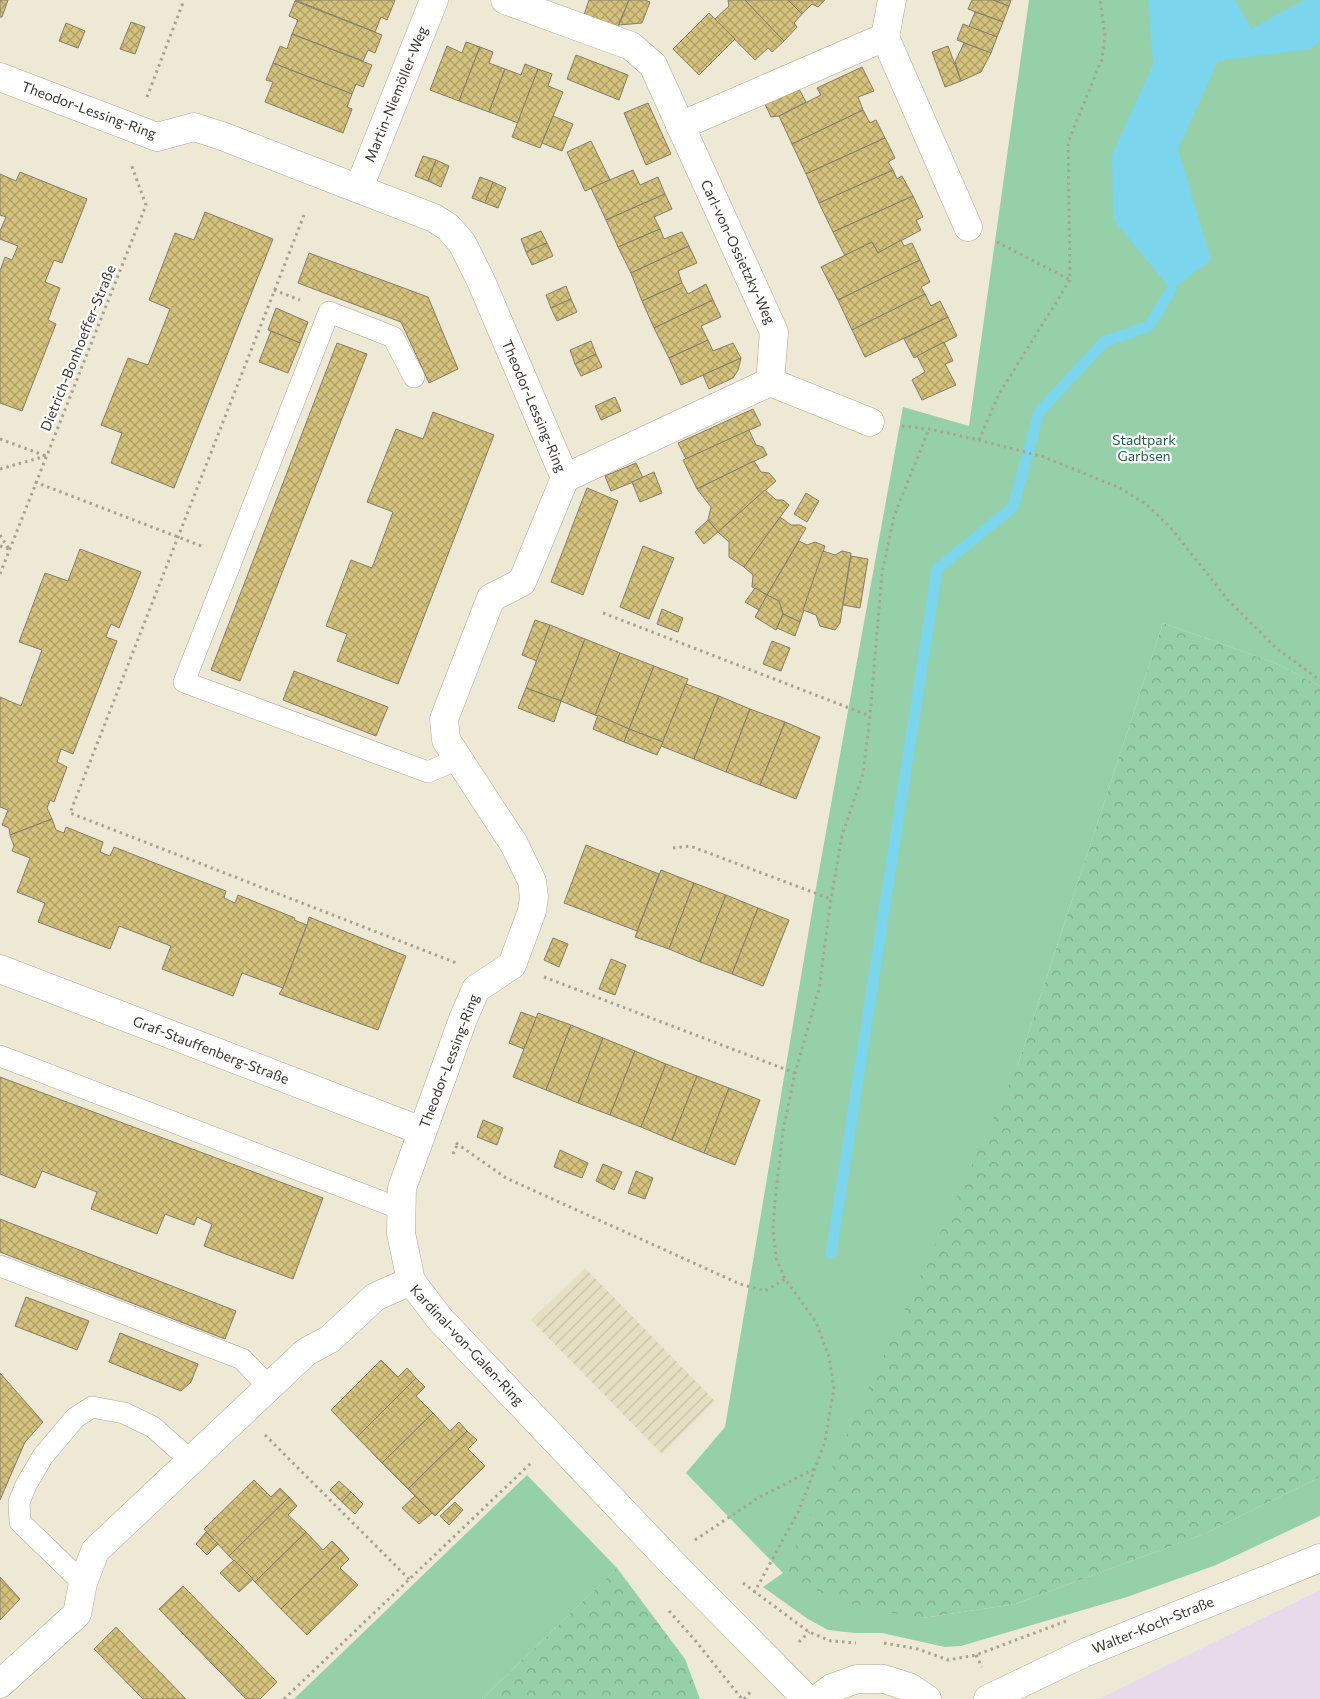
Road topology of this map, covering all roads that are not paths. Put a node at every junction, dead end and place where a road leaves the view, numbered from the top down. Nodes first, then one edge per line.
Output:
1 (434, 0) edge
2 (505, 0) edge
3 (892, 0) edge
4 (885, 37) junction
5 (0, 77) edge
6 (680, 126) junction
7 (359, 188) junction
8 (968, 227) road end
9 (414, 378) dead end
10 (770, 382) junction
11 (870, 422) road end
12 (566, 478) junction
13 (458, 759) junction
14 (0, 969) edge
15 (0, 1056) edge
16 (422, 1131) junction
17 (402, 1209) junction
18 (0, 1266) edge
19 (411, 1281) junction
20 (268, 1386) junction
21 (190, 1460) junction
22 (1320, 1558) edge
23 (83, 1583) junction
24 (0, 1684) edge
25 (807, 1699) edge
26 (817, 1699) edge
27 (927, 1699) edge
28 (988, 1699) edge

1 - 7 street, Martin-Niemöller-Weg
2 - 6 street, Carl-von-Ossietzky-Weg
3 - 4 street
4 - 6 street
4 - 8 street
5 - 7 street, Theodor-Lessing-Ring
6 - 10 street, Carl-von-Ossietzky-Weg
7 - 12 street, Theodor-Lessing-Ring
9 - 13 lane
10 - 11 street
10 - 12 street
12 - 13 street, Theodor-Lessing-Ring
13 - 16 street, Theodor-Lessing-Ring
14 - 16 street, Graf-Stauffenberg-Straße
15 - 17 lane
16 - 17 street, Theodor-Lessing-Ring
17 - 19 street, Theodor-Lessing-Ring
18 - 20 lane
19 - 20 street, Kardinal-von-Galen-Ring
19 - 25 street, Kardinal-von-Galen-Ring
20 - 21 street, Kardinal-von-Galen-Ring
21 - 23 street, Kardinal-von-Galen-Ring
21 - 23 lane
22 - 28 street, Walter-Koch-Straße
23 - 24 street, Kardinal-von-Galen-Ring
26 - 27 street

